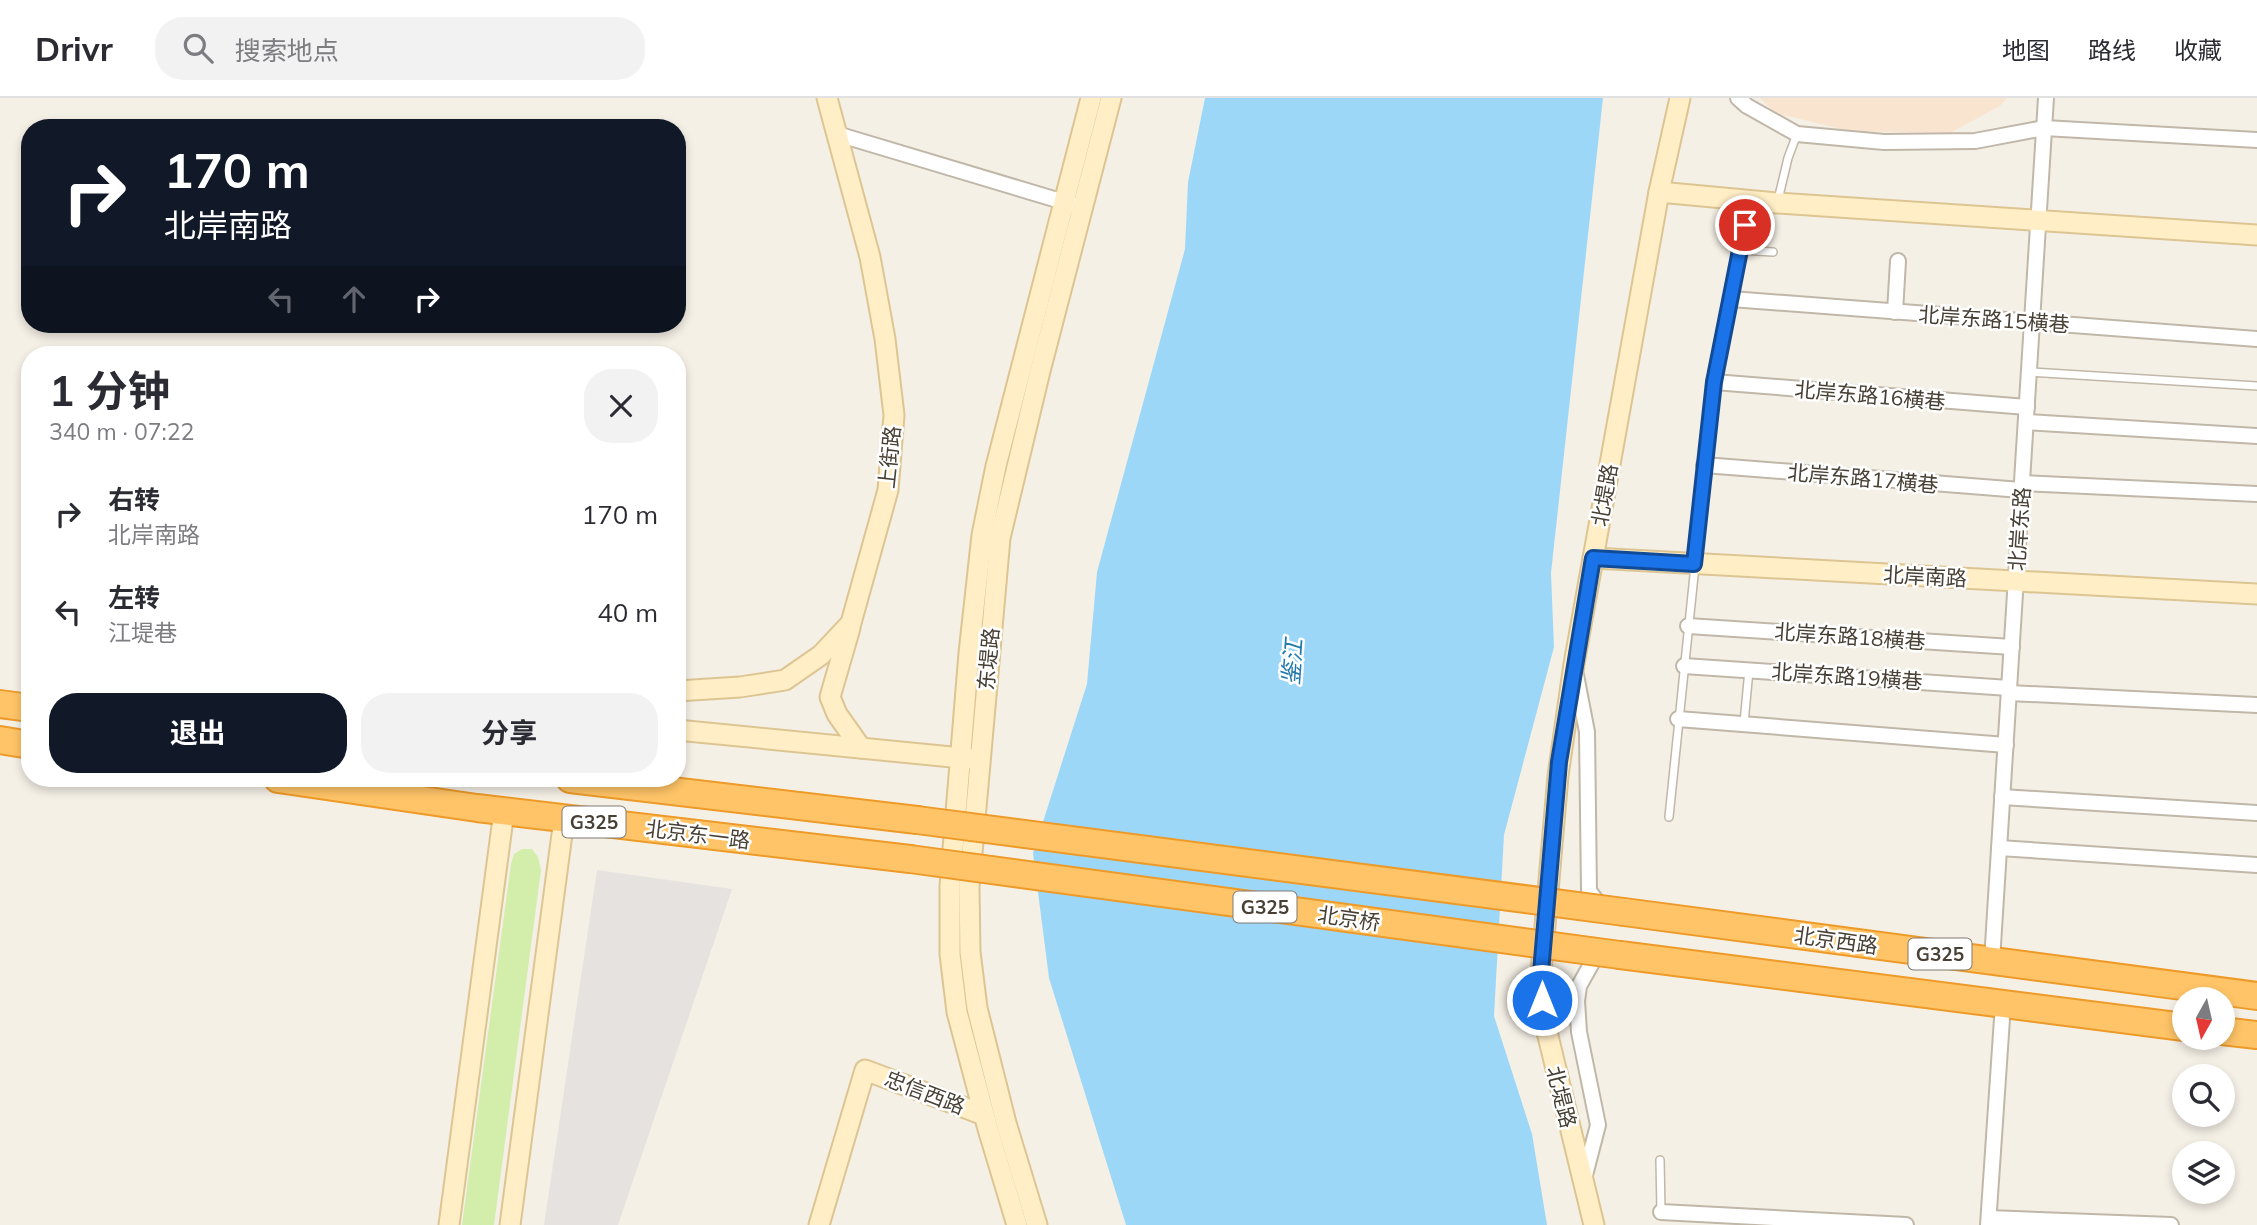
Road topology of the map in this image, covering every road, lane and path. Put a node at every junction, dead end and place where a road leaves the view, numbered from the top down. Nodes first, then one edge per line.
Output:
1 (827, 98) edge
2 (1091, 98) edge
3 (1111, 98) edge
4 (1679, 98) edge
5 (1738, 98) edge
6 (2046, 98) edge
7 (2044, 128) junction
8 (837, 134) junction
9 (1797, 134) junction
10 (2257, 140) edge
11 (1660, 192) junction
12 (1749, 200) junction
13 (1777, 203) junction
14 (1072, 205) junction
15 (2038, 220) junction
16 (2257, 235) edge
17 (1740, 250) junction
18 (1773, 252) dead end
19 (1898, 261) dead end
20 (1731, 299) junction
21 (1895, 312) junction
22 (2032, 322) junction
23 (2257, 339) edge
24 (2029, 372) junction
25 (1714, 382) junction
26 (2257, 386) edge
27 (2026, 414) junction
28 (2257, 436) edge
29 (1704, 465) junction
30 (2022, 486) junction
31 (2257, 494) edge
32 (1593, 558) junction
33 (1694, 564) junction
34 (2016, 581) junction
35 (2257, 594) edge
36 (851, 623) junction
37 (1688, 626) junction
38 (2012, 647) junction
39 (1574, 664) junction
40 (1684, 666) junction
41 (1749, 669) junction
42 (686, 690) edge
43 (2009, 690) junction
44 (0, 704) edge
45 (2257, 705) edge
46 (21, 707) edge
47 (1678, 719) junction
48 (1744, 723) junction
49 (686, 731) edge
50 (0, 740) edge
51 (21, 743) edge
52 (2006, 745) junction
53 (861, 748) junction
54 (970, 759) junction
55 (334, 787) edge
56 (638, 787) edge
57 (2002, 797) junction
58 (504, 811) junction
59 (2257, 813) edge
60 (1669, 817) dead end
61 (564, 819) junction
62 (917, 820) joint
63 (1999, 848) junction
64 (910, 859) joint
65 (2257, 865) edge
66 (1614, 911) junction
67 (1609, 953) junction
68 (1992, 961) junction
69 (2257, 996) edge
70 (2003, 1004) junction
71 (2172, 1025) edge
72 (2235, 1032) edge
73 (2257, 1035) edge
74 (984, 1115) junction
75 (1660, 1160) dead end
76 (1583, 1183) junction
77 (1661, 1212) joint
78 (1746, 1221) edge
79 (1989, 1221) edge
80 (449, 1225) edge
81 (510, 1225) edge
82 (819, 1225) edge
83 (1017, 1225) edge
84 (1037, 1225) edge
85 (1594, 1225) edge
86 (1906, 1225) edge
87 (2171, 1225) edge

1 - 8 main road, 上街路
2 - 14 main road, 东堤路
3 - 14 main road, 东堤路
4 - 11 main road, 北堤路
5 - 9 street
6 - 7 street, 北岸东路
7 - 9 street
7 - 10 street
7 - 15 street, 北岸东路
8 - 14 street
8 - 36 main road, 上街路
9 - 13 lane
11 - 12 main road
11 - 32 main road, 北堤路
12 - 13 main road
12 - 17 lane
13 - 15 main road
14 - 54 main road, 东堤路
15 - 16 main road
15 - 22 street, 北岸东路
17 - 18 lane
17 - 20 lane
19 - 21 street
20 - 21 street, 北岸东路15横巷
20 - 25 lane
21 - 22 street, 北岸东路15横巷
22 - 23 street, 北岸东路15横巷
22 - 24 street, 北岸东路
24 - 26 lane
24 - 27 street, 北岸东路
25 - 27 street, 北岸东路16横巷
25 - 29 lane
27 - 28 street, 北岸东路16横巷
27 - 30 street, 北岸东路
29 - 30 street, 北岸东路17横巷
29 - 33 lane
30 - 31 street, 北岸东路17横巷
30 - 34 street, 北岸东路
32 - 33 main road, 北岸南路
32 - 39 main road, 北堤路
33 - 34 main road, 北岸南路
33 - 37 lane
34 - 35 main road, 北岸南路
34 - 38 street, 北岸东路
36 - 42 main road, 上街路
36 - 53 main road
37 - 38 street, 北岸东路18横巷
37 - 40 lane
38 - 43 street, 北岸东路
39 - 66 street
39 - 76 main road, 北堤路
40 - 41 street, 北岸东路19横巷
40 - 47 lane
41 - 43 street, 北岸东路19横巷
41 - 48 lane
43 - 45 street, 北岸东路19横巷
43 - 52 street, 北岸东路
44 - 46 highway
47 - 48 street
47 - 60 lane
48 - 52 street
49 - 53 main road
50 - 51 highway
52 - 57 street, 北岸东路
53 - 54 main road
54 - 74 main road, 东堤路
54 - 84 main road, 东堤路
55 - 58 highway, 北京东一路 / G325
56 - 62 highway, 北京东一路 / G325
57 - 59 street
57 - 63 street, 北岸东路
58 - 61 highway, 北京东一路 / G325
58 - 80 main road
61 - 64 highway, 北京东一路 / G325
61 - 81 main road
62 - 66 highway, 北京桥 / G325, bridge
63 - 65 street
63 - 68 street, 北岸东路
64 - 67 highway, 北京桥 / G325, bridge
66 - 68 highway, 北京西路 / G325
67 - 70 highway, 北京西路 / G325
67 - 76 street
68 - 69 highway, 北京西路 / G325
70 - 71 highway, 北京西路 / G325
70 - 79 street
72 - 73 highway
74 - 82 main road, 忠信西路
74 - 83 main road, 东堤路
75 - 77 lane
76 - 85 main road, 北堤路
77 - 78 street
78 - 86 street
79 - 87 street

